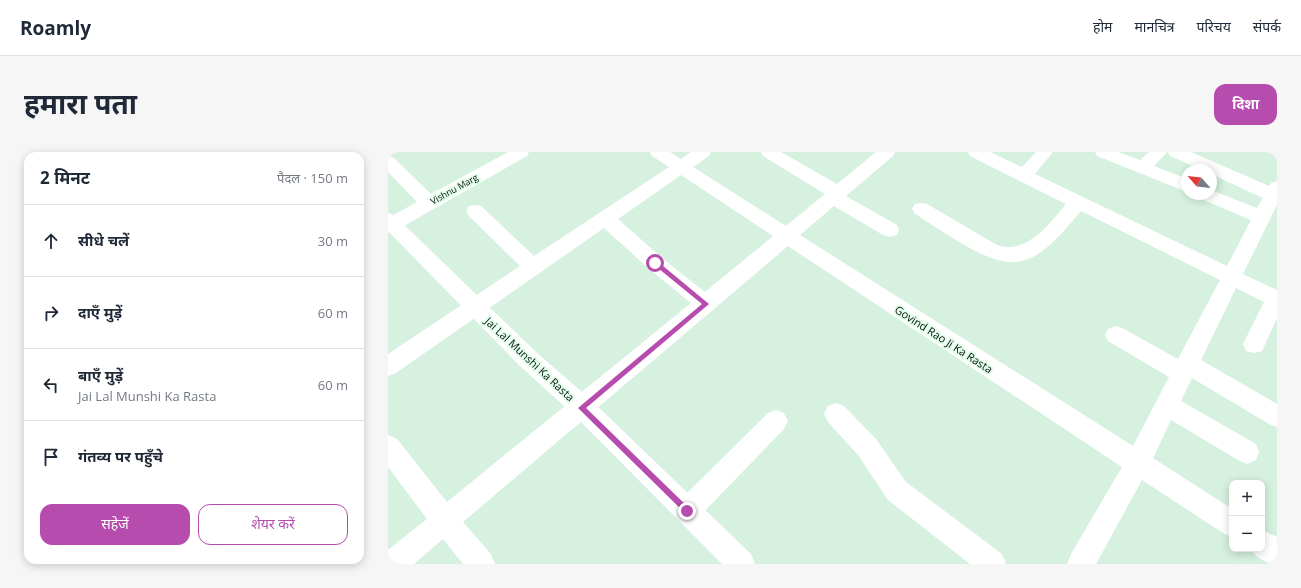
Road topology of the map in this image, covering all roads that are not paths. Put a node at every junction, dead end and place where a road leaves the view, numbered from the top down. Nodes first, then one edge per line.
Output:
1 (521, 152) edge
2 (658, 152) edge
3 (704, 152) edge
4 (769, 152) edge
5 (887, 152) edge
6 (976, 152) edge
7 (1045, 152) edge
8 (1103, 152) edge
9 (1159, 152) edge
10 (1176, 152) edge
11 (388, 162) edge
12 (681, 167) junction
13 (1142, 168) junction
14 (1024, 176) junction
15 (1181, 184) edge
16 (1275, 191) edge
17 (836, 195) junction
18 (1217, 199) edge
19 (1078, 202) junction
20 (429, 203) junction
21 (921, 209) dead end
22 (475, 211) dead end
23 (1262, 217) junction
24 (606, 219) junction
25 (389, 223) edge
26 (890, 230) dead end
27 (787, 236) junction
28 (534, 268) junction
29 (1232, 277) junction
30 (1277, 299) edge
31 (706, 304) junction
32 (475, 307) junction
33 (1116, 335) dead end
34 (1254, 344) dead end
35 (388, 366) edge
36 (1185, 368) junction
37 (1167, 405) junction
38 (582, 408) junction
39 (836, 414) dead end
40 (1277, 416) edge
41 (776, 420) dead end
42 (388, 447) edge
43 (1247, 452) dead end
44 (1137, 464) junction
45 (687, 511) junction
46 (445, 521) junction
47 (1229, 522) edge
48 (1265, 545) edge
49 (1277, 553) edge
50 (393, 564) edge
51 (481, 564) edge
52 (741, 564) edge
53 (992, 564) edge
54 (1081, 564) edge

1 - 20 street, Vishnu Marg
2 - 12 street, Govind Rao Ji Ka Rasta
3 - 12 street
4 - 17 street
5 - 17 street
6 - 14 street
7 - 14 street
8 - 13 street
9 - 13 street
10 - 16 street
11 - 20 street
12 - 24 street
12 - 27 street, Govind Rao Ji Ka Rasta
13 - 15 street
14 - 19 street
16 - 23 street
17 - 26 street
17 - 27 street
18 - 23 street
19 - 21 street
19 - 29 street
20 - 25 street, Vishnu Marg
22 - 28 street
23 - 29 street
24 - 28 street
24 - 31 street
25 - 32 street, Jai Lal Munshi Ka Rasta
27 - 31 street
27 - 44 street, Govind Rao Ji Ka Rasta
28 - 32 street
29 - 30 street
29 - 36 street
30 - 34 street
31 - 38 street
32 - 35 street
32 - 38 street, Jai Lal Munshi Ka Rasta
33 - 36 street
36 - 37 street
36 - 40 street
37 - 43 street
37 - 44 street
38 - 45 street, Jai Lal Munshi Ka Rasta
38 - 46 street
39 - 53 street
41 - 45 street
42 - 46 street
44 - 47 street, Govind Rao Ji Ka Rasta
44 - 54 street
45 - 52 street, Jai Lal Munshi Ka Rasta
46 - 50 street
46 - 51 street
48 - 49 street

